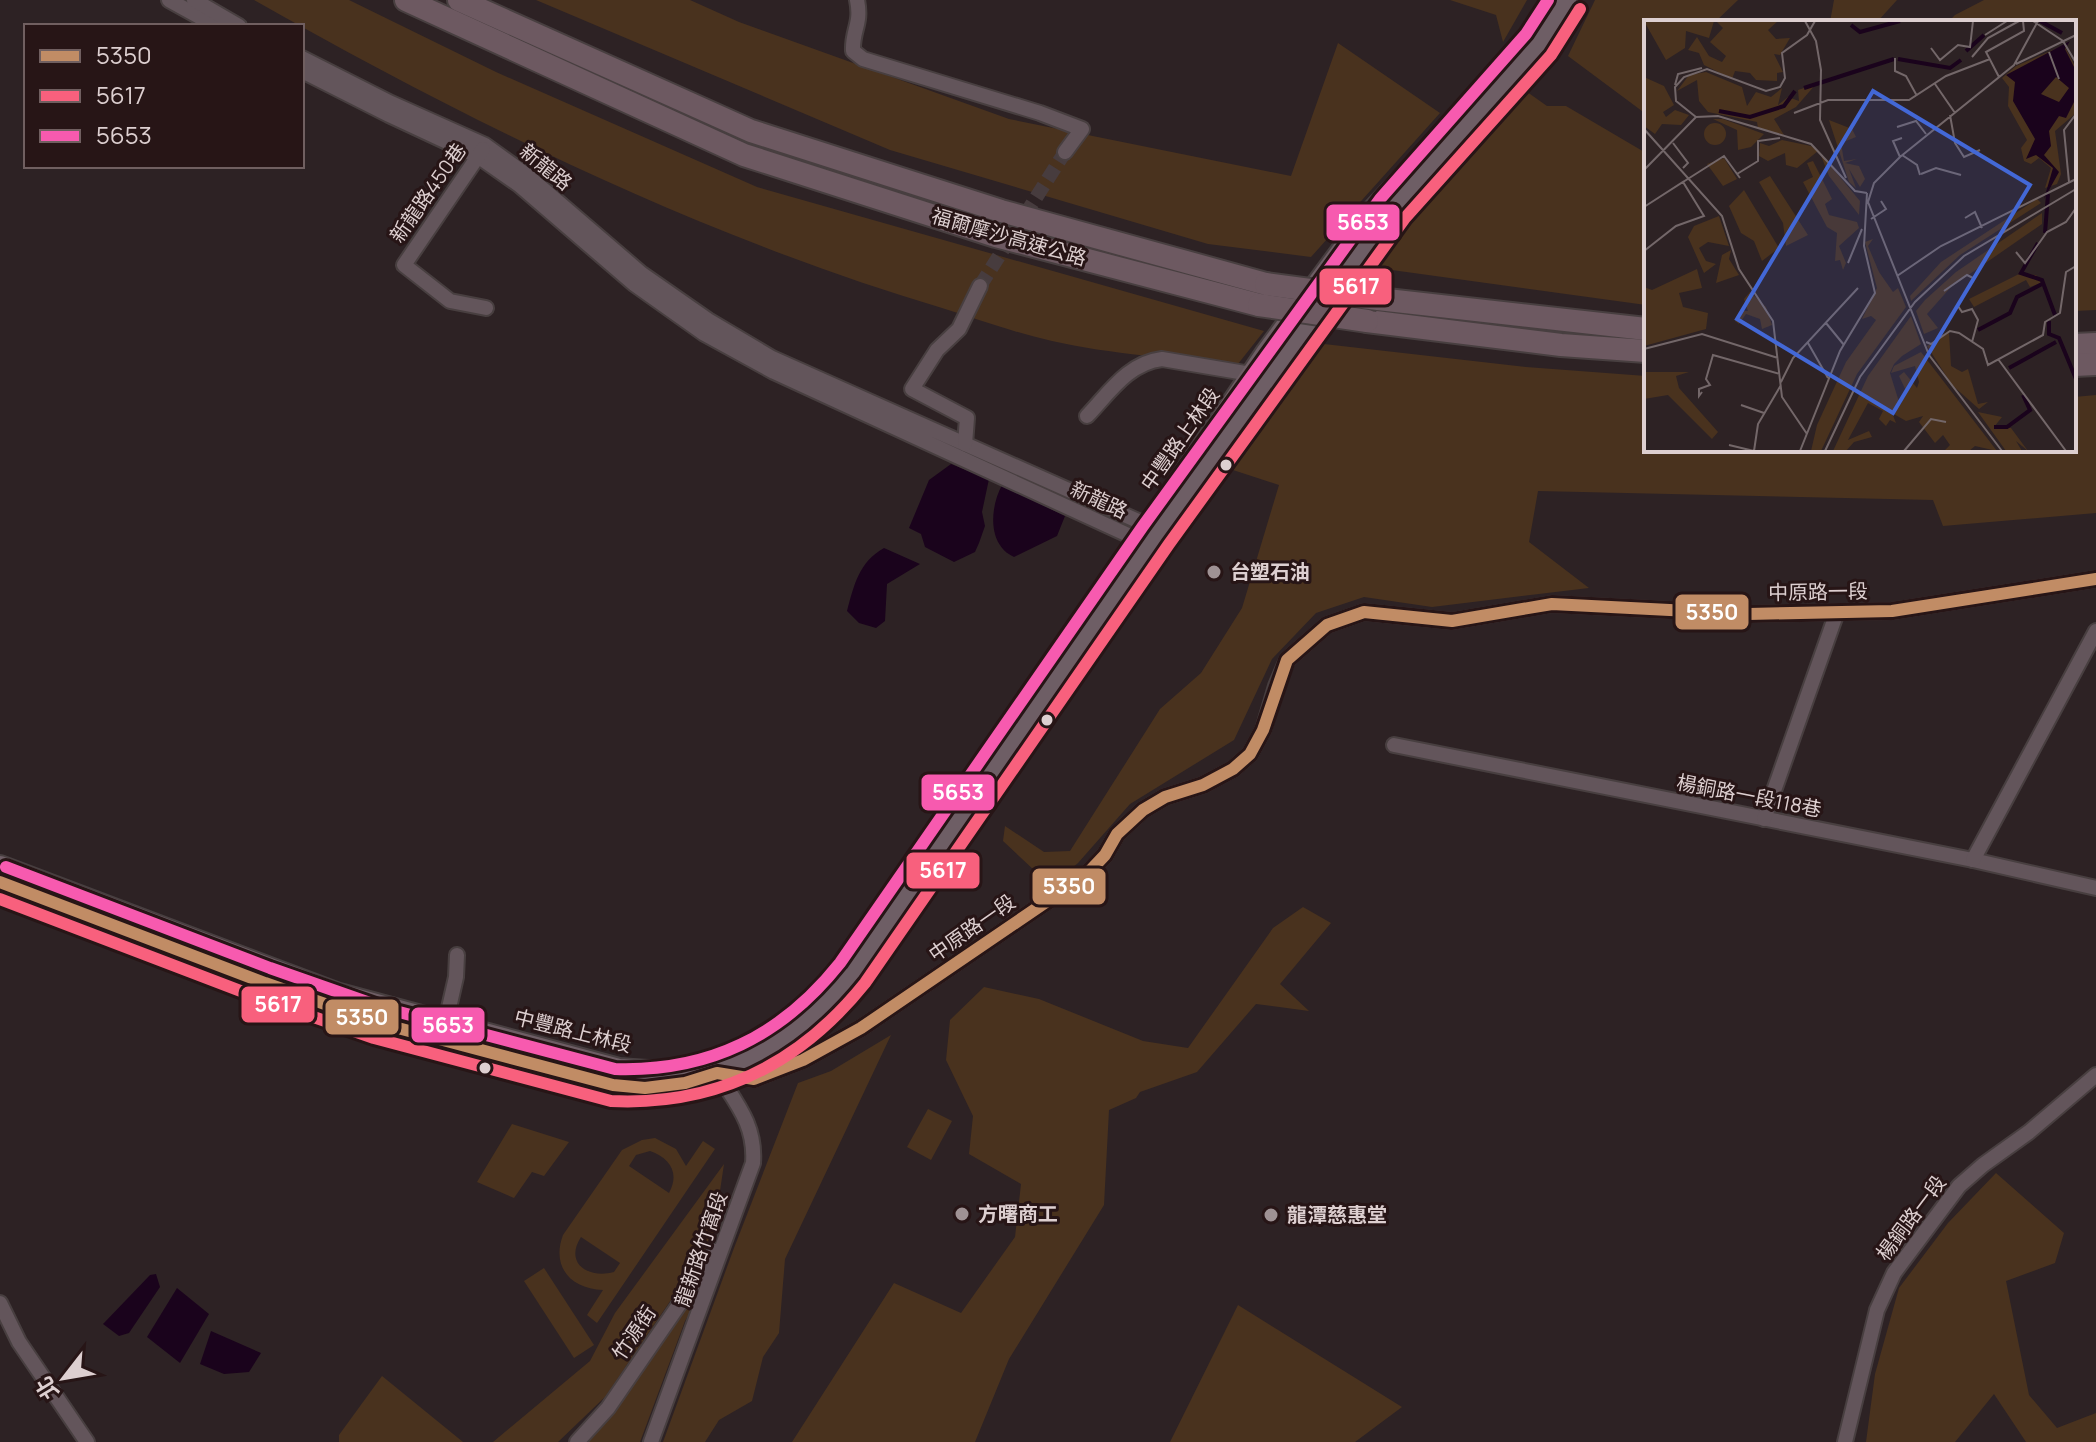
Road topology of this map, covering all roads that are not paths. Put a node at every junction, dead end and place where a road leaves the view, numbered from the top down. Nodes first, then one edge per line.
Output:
1 (169, 0) edge
2 (194, 0) edge
3 (406, 0) edge
4 (459, 0) edge
5 (857, 0) edge
6 (1552, 0) edge
7 (1567, 0) edge
8 (212, 24) edge
9 (236, 24) edge
10 (304, 59) edge
11 (304, 72) edge
12 (482, 151) junction
13 (1065, 152) tunnel mouth
14 (980, 286) tunnel mouth
15 (1262, 294) junction
16 (486, 308) dead end
17 (1644, 329) edge
18 (2096, 344) edge
19 (2076, 345) edge
20 (1644, 351) edge
21 (2096, 364) edge
22 (2076, 365) edge
23 (1251, 374) junction
24 (1087, 416) dead end
25 (965, 444) junction
26 (1147, 533) junction
27 (2096, 579) edge
28 (1837, 612) junction
29 (2096, 631) edge
30 (1394, 745) dead end
31 (1764, 819) junction
32 (1973, 860) junction
33 (0, 865) edge
34 (0, 882) edge
35 (2096, 888) edge
36 (457, 955) dead end
37 (446, 1021) junction
38 (714, 1066) junction
39 (2096, 1075) edge
40 (722, 1245) junction
41 (0, 1303) edge
42 (87, 1442) edge
43 (577, 1442) edge
44 (651, 1442) edge
45 (1845, 1442) edge

1 - 8 street
2 - 9 street
3 - 15 highway, 福爾摩沙高速公路
4 - 15 highway, 福爾摩沙高速公路
5 - 13 street
6 - 23 main road, 中豐路上林段
7 - 26 main road, 中豐路上林段
10 - 12 street, 新龍路
11 - 12 street, 新龍路
12 - 16 street, 新龍路450巷
12 - 25 street, 新龍路
12 - 26 street, 新龍路
14 - 25 street
15 - 17 highway, 福爾摩沙高速公路, bridge
15 - 20 highway, 福爾摩沙高速公路, bridge
18 - 19 highway
21 - 22 highway
23 - 24 street
23 - 26 main road, 中豐路上林段
25 - 26 street, 新龍路
26 - 38 main road, 中豐路上林段
27 - 28 street, 中原路一段
28 - 31 street
28 - 38 street, 中原路一段
29 - 32 street
30 - 31 street, 楊銅路一段118巷
31 - 32 street, 楊銅路一段118巷
32 - 35 street, 楊銅路一段118巷
33 - 37 main road, 中豐路上林段
34 - 38 main road, 中豐路上林段
36 - 37 street
37 - 38 main road, 中豐路上林段
38 - 40 street, 龍新路竹窩段
39 - 45 street, 楊銅路一段
40 - 43 street, 竹源街
40 - 44 street, 龍新路竹窩段
41 - 42 street

